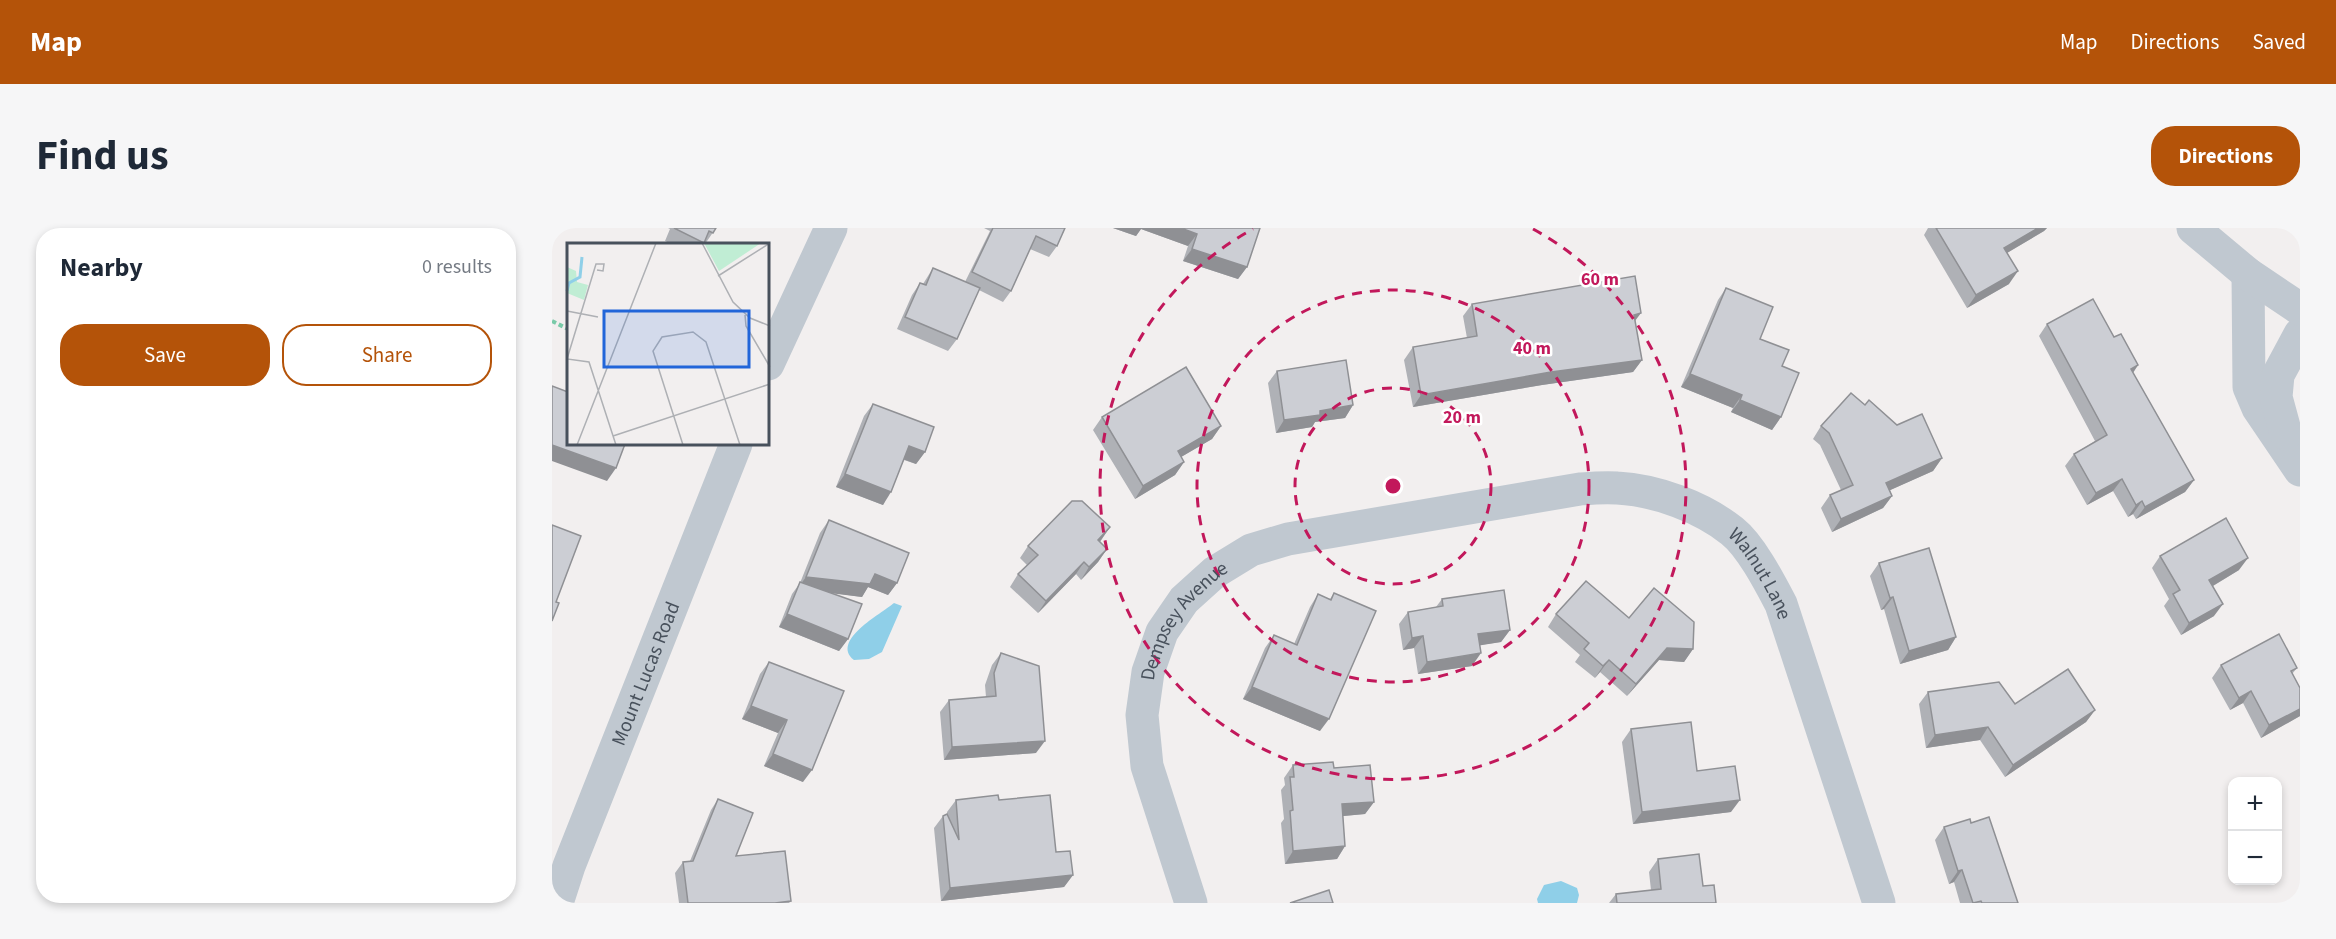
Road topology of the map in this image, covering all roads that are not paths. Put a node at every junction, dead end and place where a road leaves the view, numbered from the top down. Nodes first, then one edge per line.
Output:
1 (831, 228) edge
2 (2193, 228) edge
3 (2248, 274) junction
4 (2300, 309) edge
5 (2300, 334) edge
6 (770, 360) edge
7 (735, 446) edge
8 (2296, 463) edge
9 (1446, 512) joint
10 (560, 866) edge
11 (557, 903) edge
12 (1191, 903) edge
13 (1879, 903) edge

1 - 6 street
2 - 3 street
3 - 4 street
3 - 8 street
5 - 8 street
7 - 10 street, Mount Lucas Road
9 - 12 street, Dempsey Avenue
9 - 13 street, Walnut Lane
10 - 11 street, Mount Lucas Road

